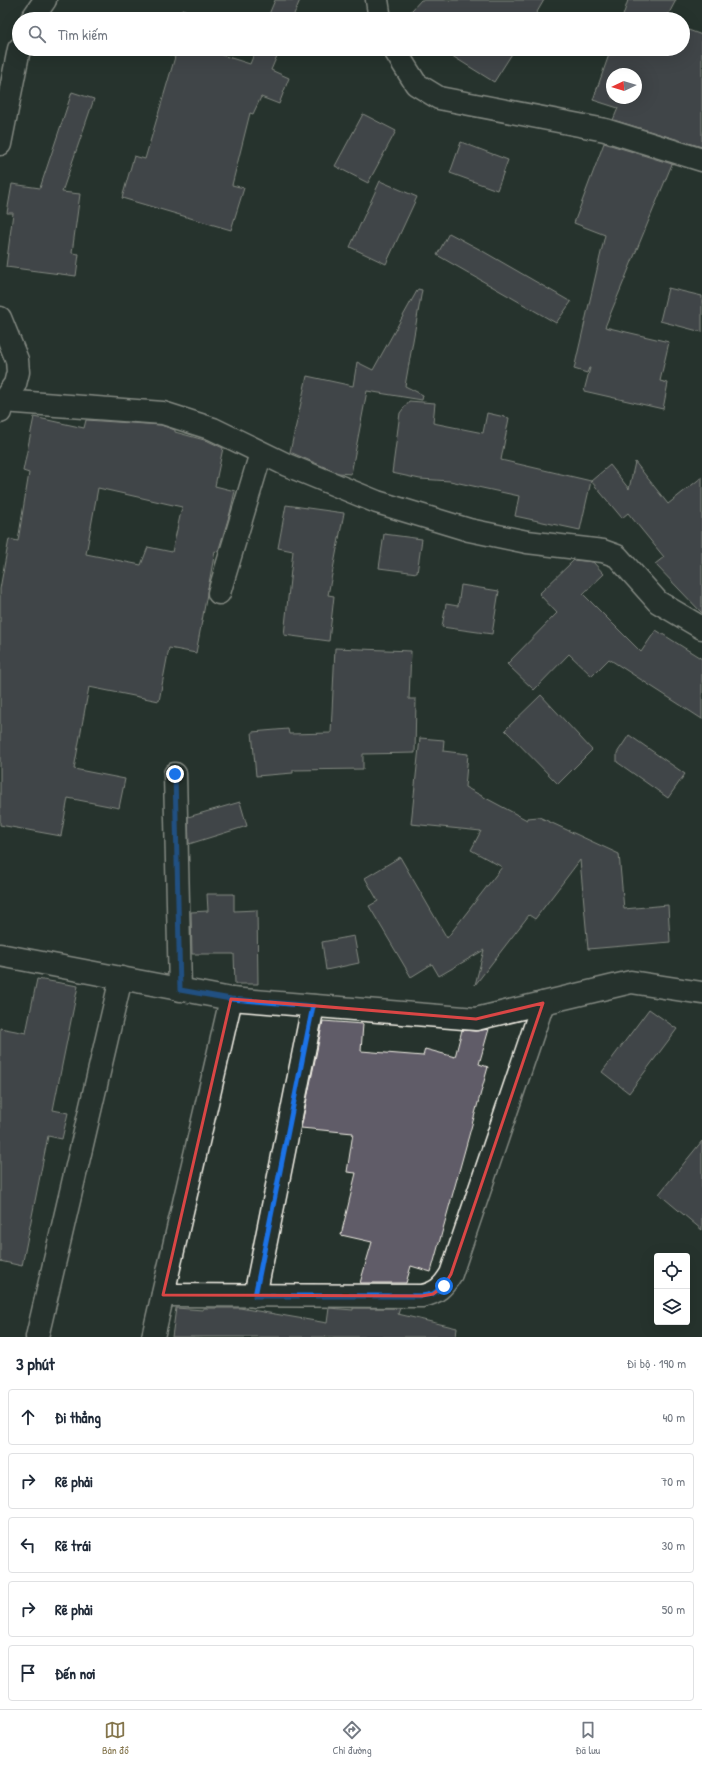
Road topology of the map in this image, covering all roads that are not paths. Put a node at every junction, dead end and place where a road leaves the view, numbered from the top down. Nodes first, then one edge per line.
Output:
1 (45, 0) edge
2 (377, 0) edge
3 (37, 12) edge
4 (379, 12) edge
5 (18, 56) edge
6 (398, 56) edge
7 (0, 144) edge
8 (702, 160) edge
9 (0, 318) edge
10 (2, 406) edge
11 (261, 452) junction
12 (218, 593) dead end
13 (702, 628) edge
14 (175, 774) dead end
15 (0, 955) edge
16 (121, 978) junction
17 (180, 990) junction
18 (702, 993) edge
19 (231, 999) junction
20 (543, 1003) junction
21 (313, 1006) junction
22 (163, 1295) junction
23 (255, 1296) junction
24 (37, 1337) edge
25 (153, 1337) edge

1 - 3 street
2 - 4 street
5 - 7 street
6 - 8 street
9 - 10 street
10 - 11 street
11 - 12 street
11 - 13 street
14 - 17 street
15 - 16 street
16 - 17 street
16 - 24 street
17 - 19 street
18 - 20 street
19 - 21 street
19 - 22 street
20 - 21 street
20 - 23 street
21 - 23 street
22 - 23 street
22 - 25 street

